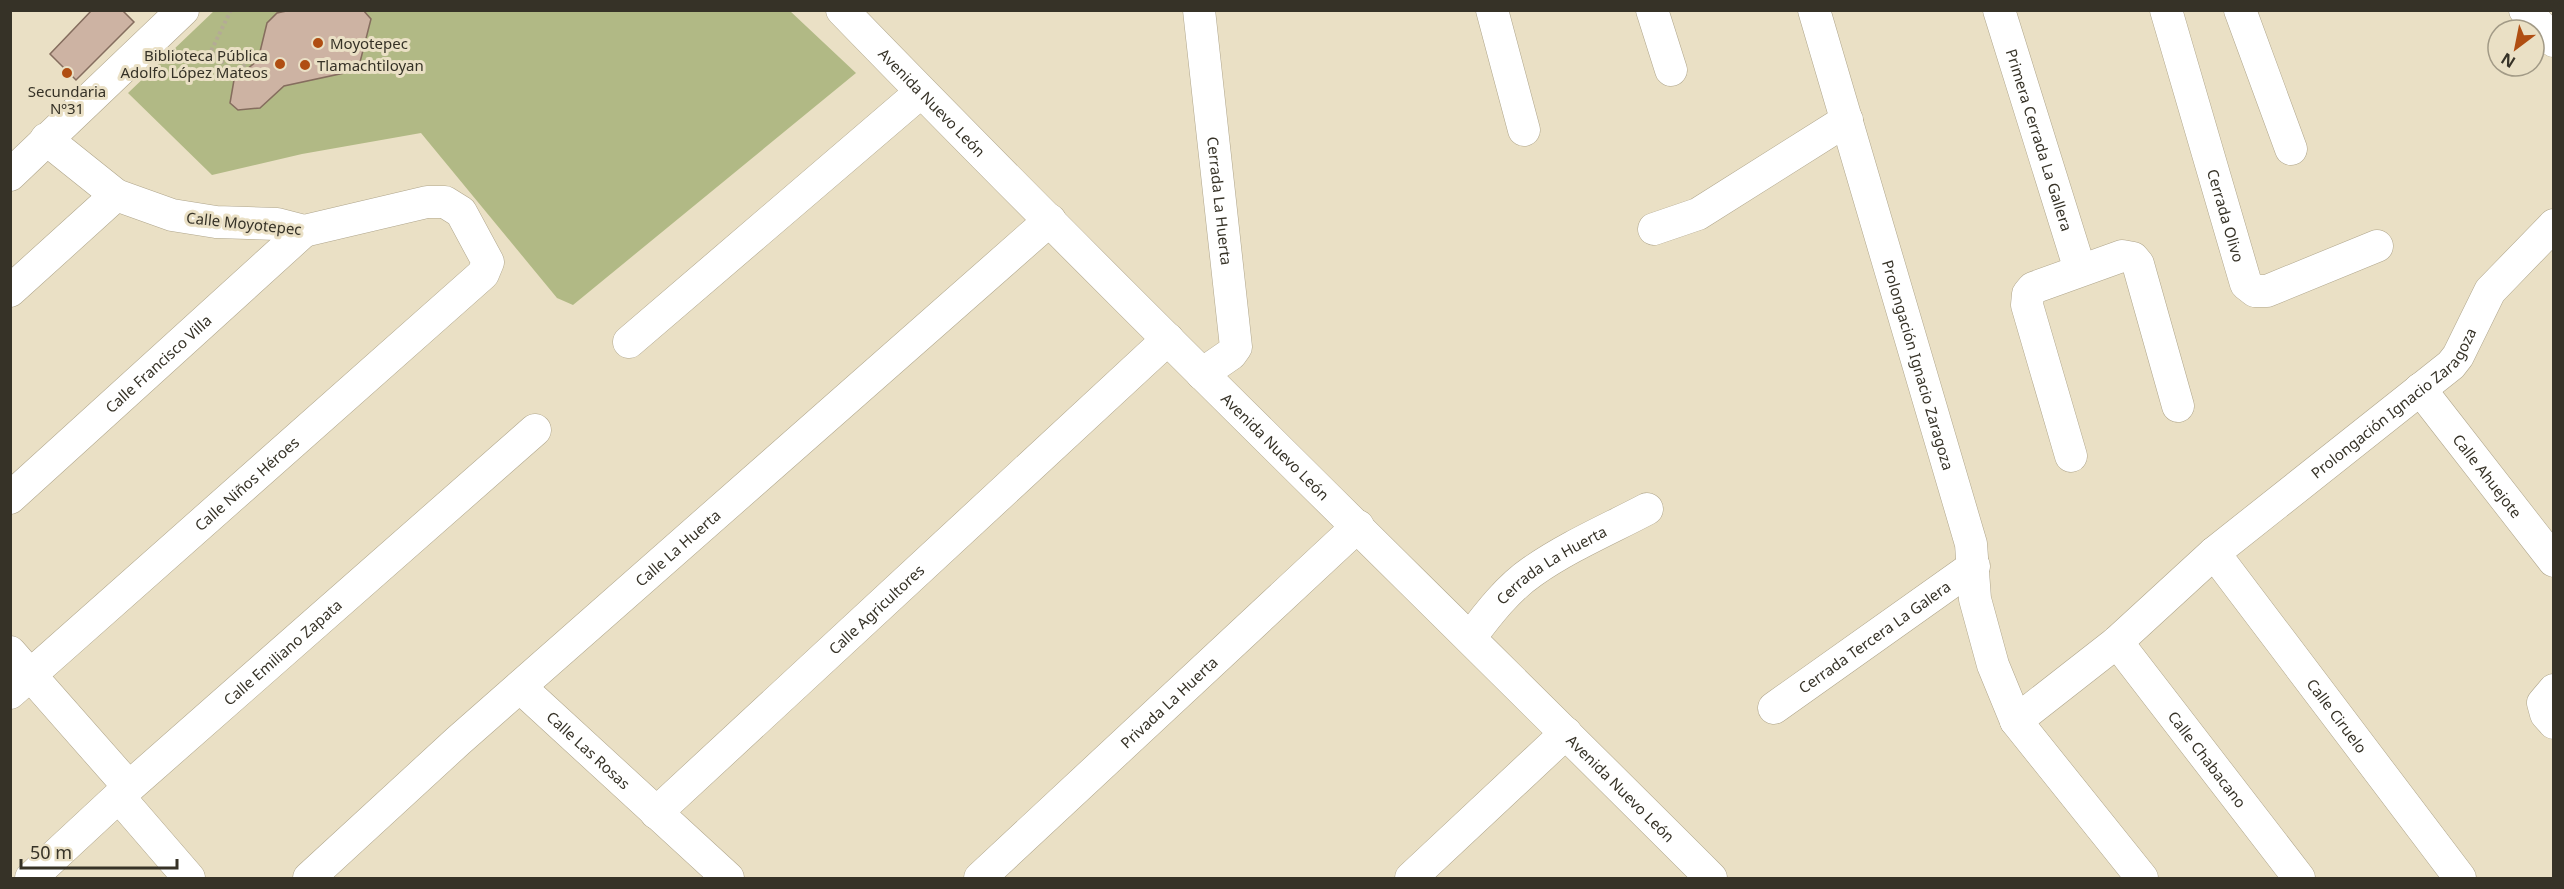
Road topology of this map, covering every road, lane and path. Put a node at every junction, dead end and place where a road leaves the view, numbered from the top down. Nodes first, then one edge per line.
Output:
1 (183, 10) edge
2 (231, 10) edge
3 (842, 10) edge
4 (1199, 10) edge
5 (1492, 10) edge
6 (1653, 10) edge
7 (1815, 10) edge
8 (1999, 10) edge
9 (2166, 10) edge
10 (2240, 10) edge
11 (2525, 10) edge
12 (2553, 42) edge
13 (260, 51) dead end
14 (1671, 70) dead end
15 (921, 92) junction
16 (1847, 120) junction
17 (1524, 130) dead end
18 (46, 139) junction
19 (2291, 149) dead end
20 (10, 175) edge
21 (116, 195) junction
22 (1050, 220) junction
23 (2553, 225) edge
24 (1654, 228) dead end
25 (304, 231) junction
26 (2377, 246) dead end
27 (2080, 270) junction
28 (483, 274) joint
29 (10, 291) edge
30 (1168, 339) junction
31 (629, 342) dead end
32 (1202, 374) junction
33 (2420, 389) junction
34 (2178, 406) dead end
35 (535, 430) dead end
36 (2071, 456) dead end
37 (10, 498) edge
38 (1647, 509) dead end
39 (1358, 526) junction
40 (2214, 553) junction
41 (2553, 561) edge
42 (1974, 566) junction
43 (1470, 638) junction
44 (2117, 642) junction
45 (10, 652) edge
46 (21, 684) edge
47 (520, 687) junction
48 (2553, 690) edge
49 (1774, 708) dead end
50 (2016, 721) junction
51 (2553, 723) edge
52 (1566, 733) junction
53 (124, 792) junction
54 (656, 813) junction
55 (31, 879) edge
56 (189, 879) edge
57 (309, 879) edge
58 (728, 879) edge
59 (980, 879) edge
60 (1411, 879) edge
61 (1712, 879) edge
62 (2142, 879) edge
63 (2299, 879) edge
64 (2460, 879) edge

1 - 18 street
2 - 13 path
3 - 15 street, Avenida Nuevo León
4 - 32 street, Cerrada La Huerta
5 - 17 street
6 - 14 street
7 - 16 street, Prolongación Ignacio Zaragoza
8 - 27 street, Primera Cerrada La Gallera
9 - 26 street, Cerrada Olivo
10 - 19 street
11 - 12 street
15 - 22 street, Avenida Nuevo León
15 - 31 street
16 - 24 street
16 - 42 street, Prolongación Ignacio Zaragoza
18 - 20 street
18 - 21 street, Calle Moyotepec
21 - 25 street, Calle Moyotepec
21 - 29 street
22 - 30 street, Avenida Nuevo León
22 - 47 street, Calle La Huerta
23 - 33 street, Prolongación Ignacio Zaragoza
25 - 28 street, Calle Moyotepec
25 - 37 street, Calle Francisco Villa
27 - 34 street
27 - 36 street
28 - 46 street, Calle Niños Héroes
30 - 32 street, Avenida Nuevo León
30 - 54 street, Calle Agricultores
32 - 39 street, Avenida Nuevo León
33 - 40 street, Prolongación Ignacio Zaragoza
33 - 41 street, Calle Ahuejote
35 - 53 street, Calle Emiliano Zapata
38 - 43 street, Cerrada La Huerta
39 - 43 street, Avenida Nuevo León
39 - 59 street, Privada La Huerta
40 - 44 street, Prolongación Ignacio Zaragoza
40 - 64 street, Calle Ciruelo
42 - 49 street, Cerrada Tercera La Galera
42 - 50 street, Prolongación Ignacio Zaragoza
43 - 52 street, Avenida Nuevo León
44 - 50 street, Prolongación Ignacio Zaragoza
44 - 63 street, Calle Chabacano
45 - 46 street
46 - 53 street
47 - 54 street, Calle Las Rosas
47 - 57 street, Calle La Huerta
48 - 51 street
50 - 62 street, Prolongación Ignacio Zaragoza
52 - 60 street
52 - 61 street, Avenida Nuevo León
53 - 55 street, Calle Emiliano Zapata
53 - 56 street
54 - 58 street

